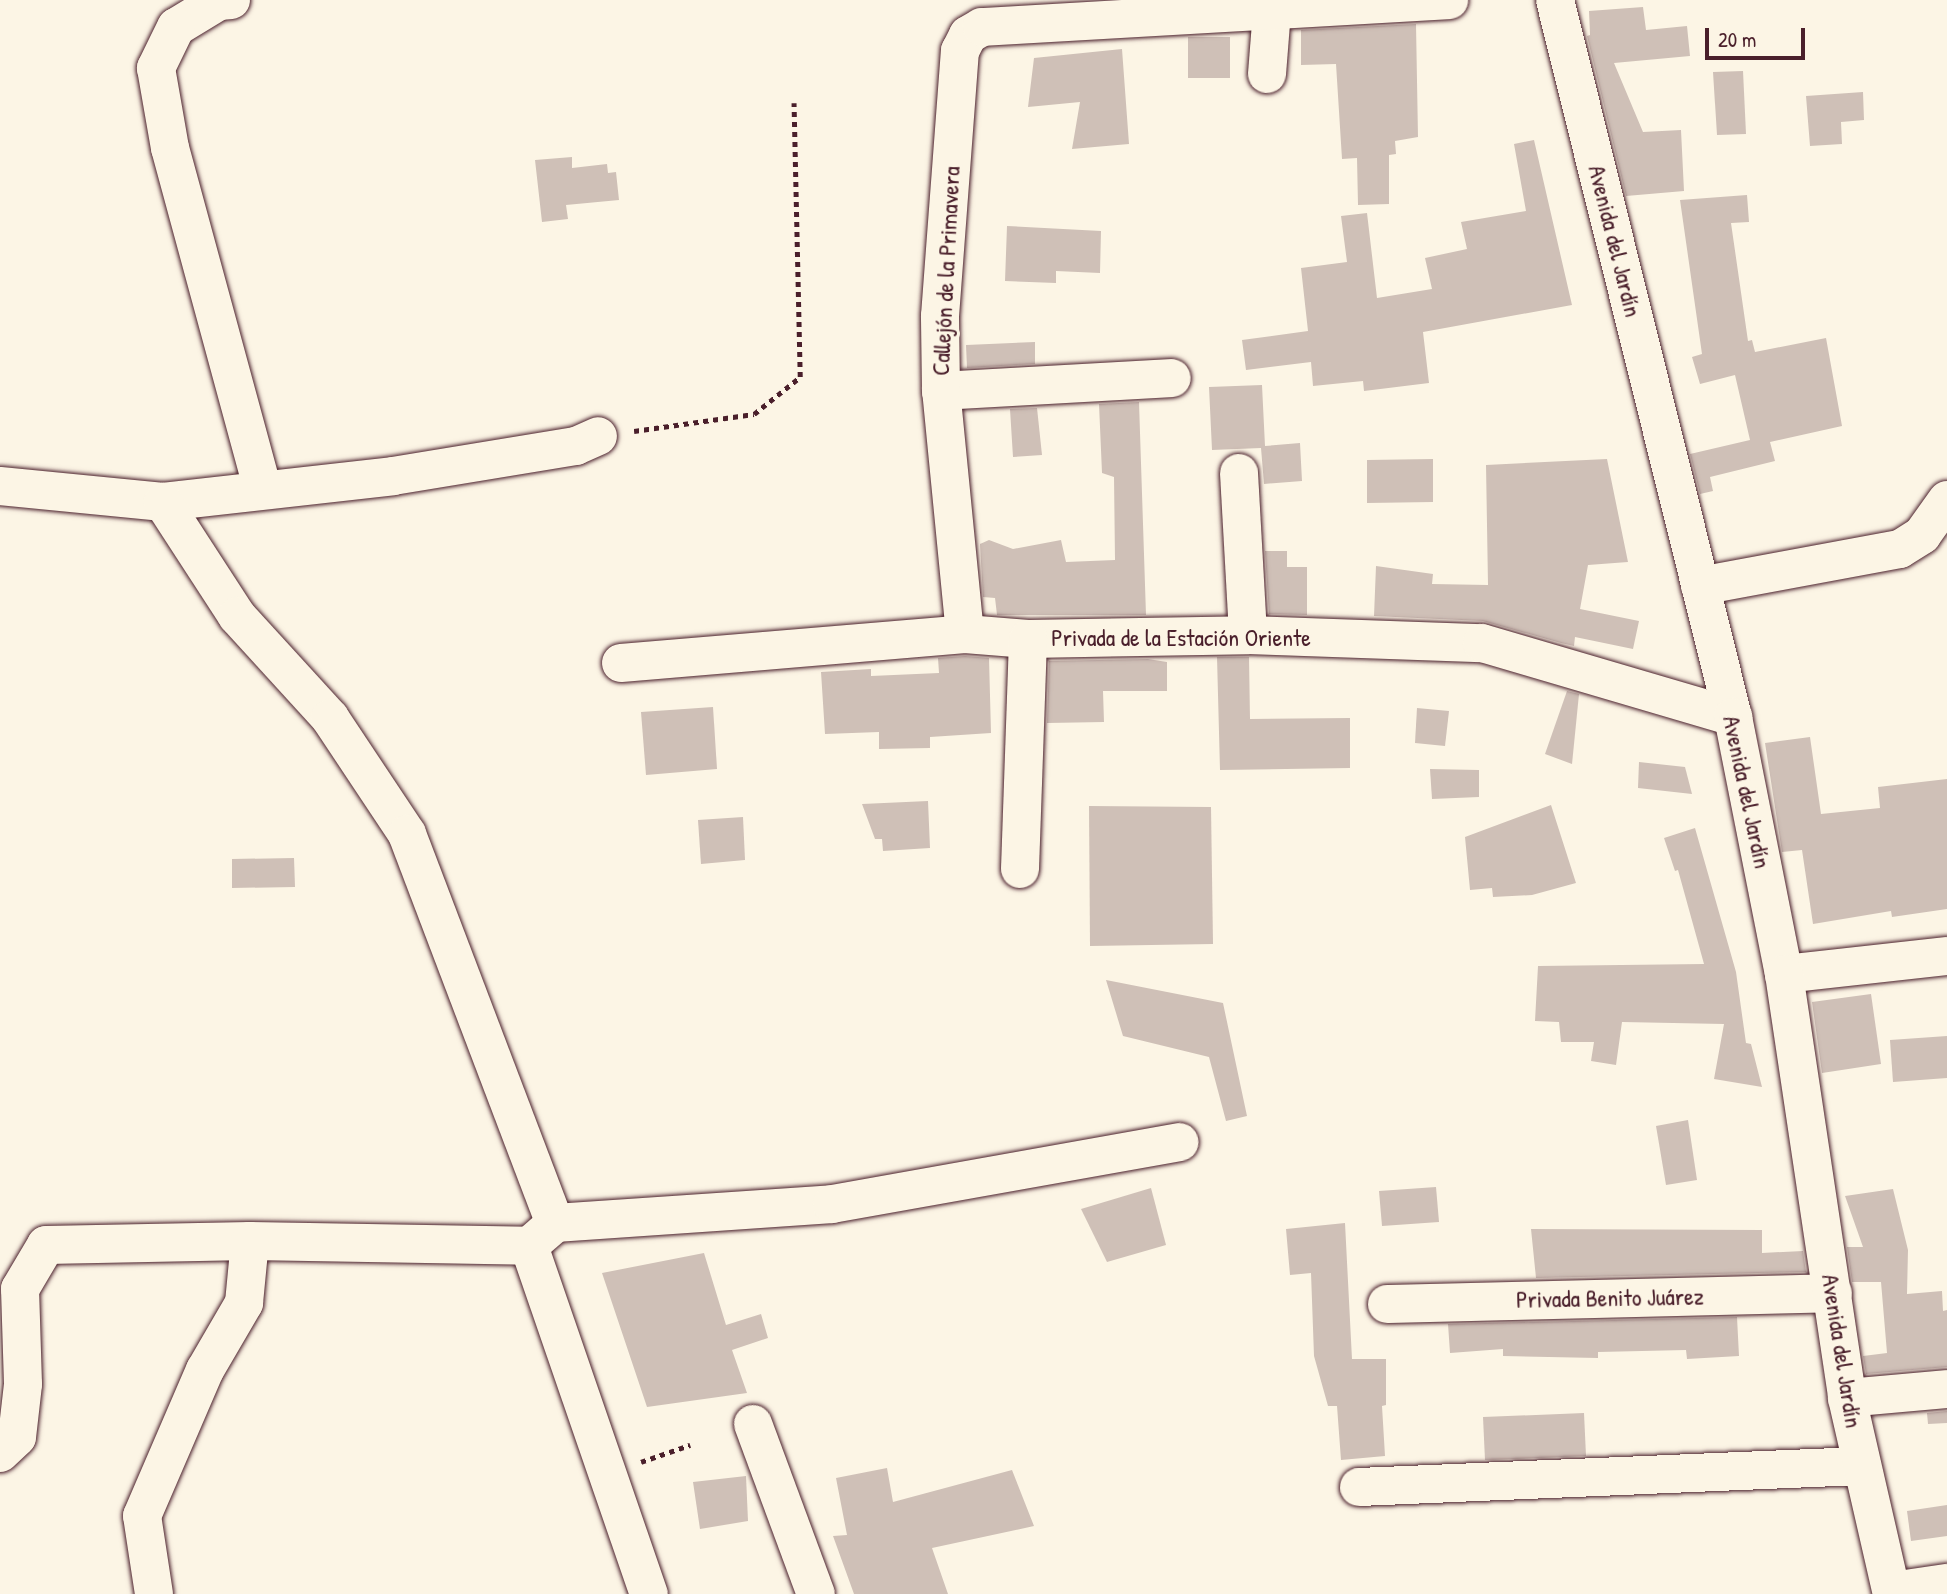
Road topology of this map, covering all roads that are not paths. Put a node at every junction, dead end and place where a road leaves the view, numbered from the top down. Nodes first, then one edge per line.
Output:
1 (231, 0) edge
2 (1450, 0) edge
3 (1555, 0) edge
4 (1272, 10) junction
5 (1267, 74) dead end
6 (1172, 378) dead end
7 (941, 391) junction
8 (598, 436) road end
9 (1239, 473) dead end
10 (0, 486) edge
11 (262, 490) junction
12 (1947, 500) edge
13 (163, 502) junction
14 (1700, 586) junction
15 (965, 634) junction
16 (1248, 635) junction
17 (1028, 639) junction
18 (621, 663) dead end
19 (1732, 718) junction
20 (1020, 869) dead end
21 (1947, 956) edge
22 (1784, 974) junction
23 (1180, 1142) dead end
24 (542, 1235) junction
25 (250, 1241) junction
26 (1833, 1293) junction
27 (1387, 1304) dead end
28 (1947, 1389) edge
29 (1847, 1398) junction
30 (753, 1424) dead end
31 (0, 1452) edge
32 (1861, 1466) junction
33 (1359, 1487) dead end
34 (1947, 1583) edge
35 (1892, 1592) edge
36 (154, 1594) edge
37 (649, 1594) edge
38 (816, 1594) edge

1 - 11 street
2 - 4 street
3 - 14 street, Avenida del Jardín
4 - 5 street
4 - 7 street, Callejón de la Primavera
6 - 7 street
7 - 15 street, Callejón de la Primavera
8 - 11 street
9 - 16 street
10 - 13 street
11 - 13 street
12 - 14 street
13 - 24 street
14 - 19 street, Avenida del Jardín
15 - 17 street, Privada de la Estación Oriente
15 - 18 street, Privada de la Estación Oriente
16 - 17 street, Privada de la Estación Oriente
16 - 19 street, Privada de la Estación Oriente
17 - 20 street
19 - 22 street, Avenida del Jardín
21 - 22 street
22 - 26 street, Avenida del Jardín
23 - 24 street
24 - 25 street
24 - 37 street
25 - 31 street
25 - 36 street
26 - 27 street, Privada Benito Juárez
26 - 29 street, Avenida del Jardín
28 - 29 street
29 - 32 street, Avenida del Jardín
30 - 38 street
32 - 33 street
32 - 35 street, Avenida del Jardín
34 - 35 street

